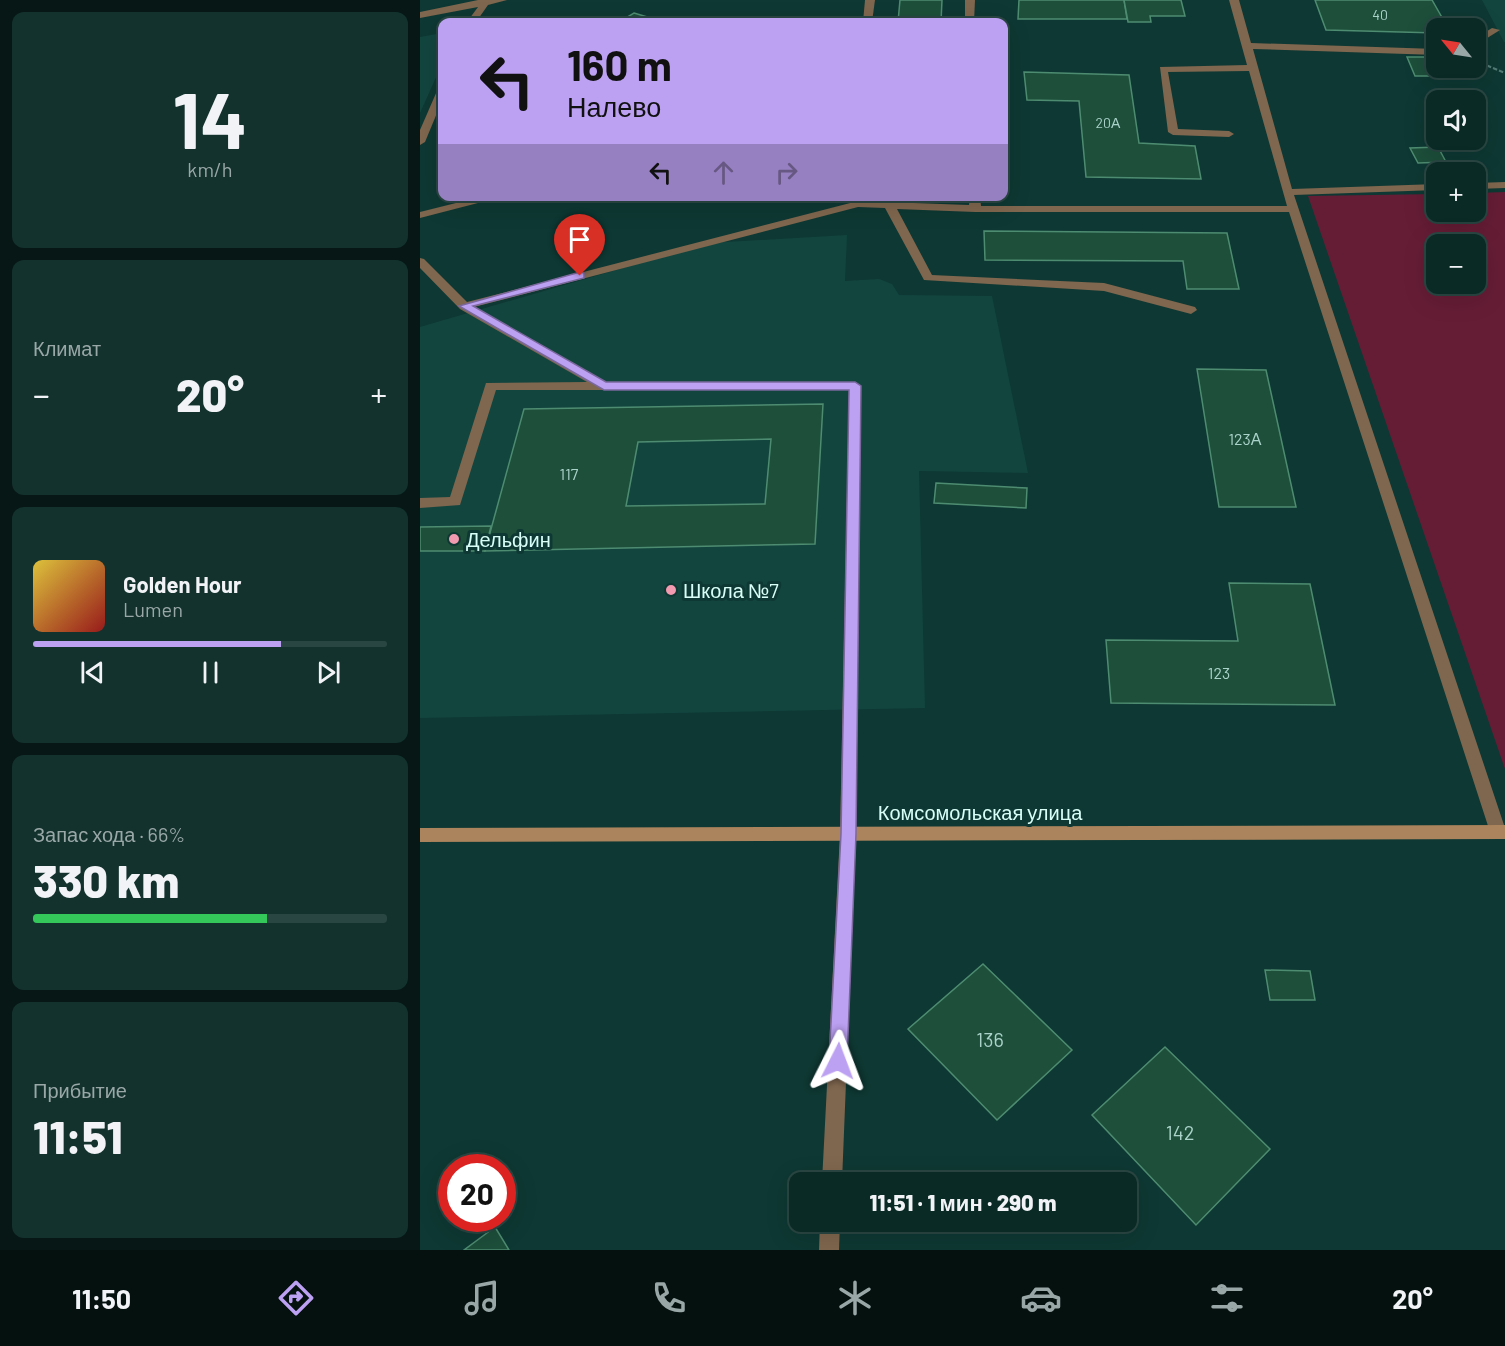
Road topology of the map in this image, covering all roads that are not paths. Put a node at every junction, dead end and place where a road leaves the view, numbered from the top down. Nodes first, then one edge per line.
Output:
1 (502, 0) edge
2 (870, 0) edge
3 (970, 0) edge
4 (1234, 0) edge
5 (484, 2) edge
6 (420, 15) edge
7 (474, 18) edge
8 (868, 18) edge
9 (970, 18) edge
10 (1495, 30) dead end
11 (1486, 36) edge
12 (1247, 46) junction
13 (1426, 52) edge
14 (1253, 68) junction
15 (438, 100) edge
16 (1229, 134) dead end
17 (420, 142) edge
18 (1505, 184) edge
19 (1486, 185) edge
20 (1426, 187) edge
21 (1288, 192) junction
22 (479, 201) edge
23 (975, 201) edge
24 (889, 205) junction
25 (975, 209) junction
26 (1294, 209) junction
27 (420, 215) edge
28 (420, 261) edge
29 (464, 306) junction
30 (1191, 310) dead end
31 (604, 386) junction
32 (420, 503) edge
33 (1501, 832) edge
34 (848, 834) junction
35 (420, 835) edge
36 (832, 1172) edge
37 (830, 1232) edge
38 (829, 1250) edge

1 - 5 lane
2 - 8 lane
3 - 9 lane
4 - 12 lane
5 - 6 lane
5 - 7 lane
10 - 11 lane
12 - 13 lane
12 - 14 lane
14 - 16 lane
14 - 21 lane
15 - 17 lane
18 - 19 lane
20 - 21 lane
21 - 26 lane
22 - 27 lane
23 - 25 lane
24 - 25 lane
24 - 29 lane
24 - 30 lane
25 - 26 lane
26 - 33 lane
28 - 29 lane
29 - 31 lane
31 - 32 lane
31 - 34 lane
33 - 34 main road, Комсомольская улица
34 - 35 main road, Комсомольская улица
34 - 36 lane
37 - 38 lane

